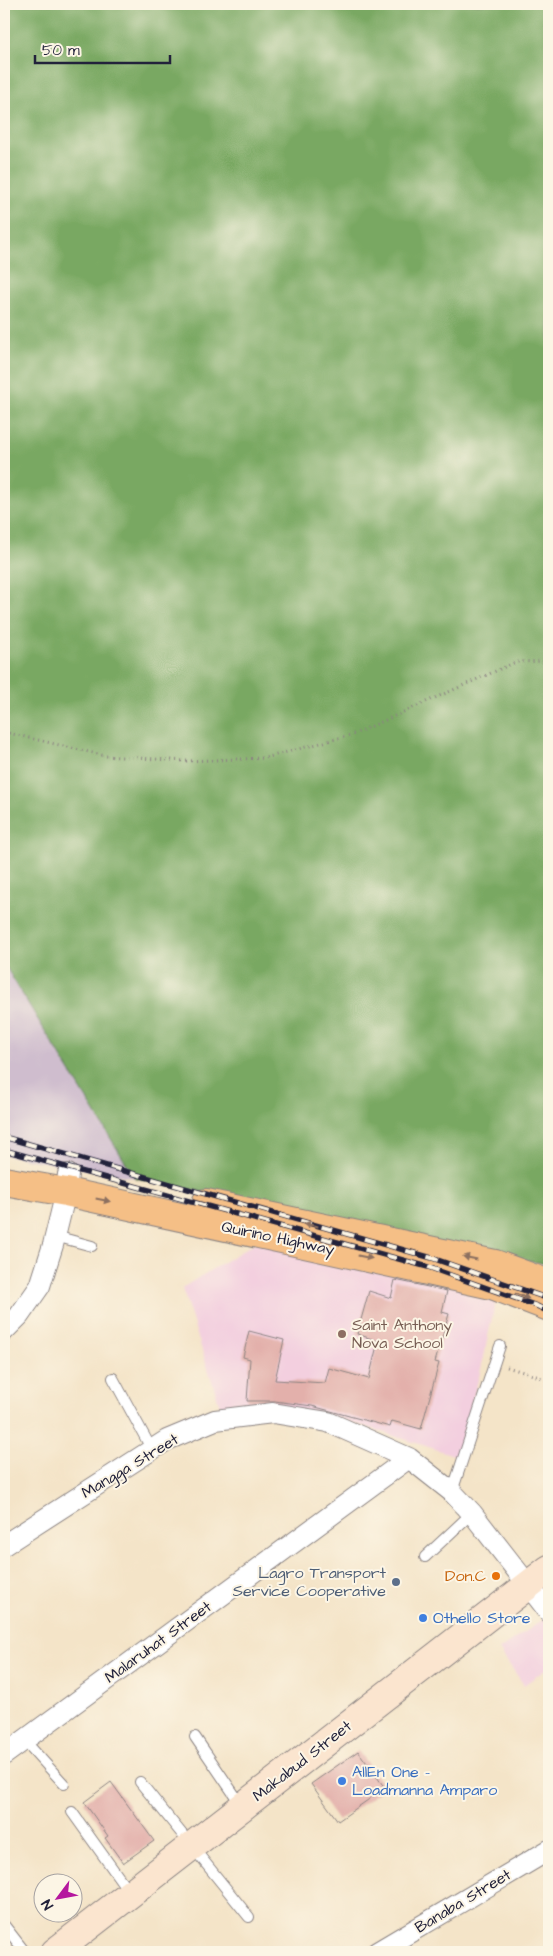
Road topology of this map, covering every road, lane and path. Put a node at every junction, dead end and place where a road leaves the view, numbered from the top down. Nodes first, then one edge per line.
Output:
1 (549, 661) edge
2 (4, 732) edge
3 (4, 1163) edge
4 (4, 1181) edge
5 (67, 1183) junction
6 (55, 1236) junction
7 (92, 1246) dead end
8 (549, 1284) edge
9 (549, 1307) edge
10 (4, 1331) edge
11 (500, 1346) dead end
12 (495, 1364) junction
13 (113, 1378) dead end
14 (549, 1380) edge
15 (152, 1450) junction
16 (409, 1458) junction
17 (452, 1492) junction
18 (472, 1513) junction
19 (4, 1544) edge
20 (425, 1557) dead end
21 (539, 1578) edge
22 (549, 1612) edge
23 (195, 1737) dead end
24 (24, 1740) junction
25 (4, 1755) edge
26 (140, 1782) dead end
27 (64, 1784) dead end
28 (242, 1807) junction
29 (72, 1812) dead end
30 (192, 1846) junction
31 (549, 1850) edge
32 (131, 1893) junction
33 (249, 1917) dead end
34 (4, 1925) edge
35 (25, 1952) edge
36 (55, 1952) edge
37 (377, 1952) edge

1 - 2 path
3 - 5 main road, Quirino Highway
4 - 5 main road, Quirino Highway
5 - 6 street
8 -> 5 main road, Quirino Highway
5 -> 9 main road, Quirino Highway
6 - 7 lane
6 - 10 street
11 - 12 lane
12 - 14 path
12 - 17 lane
13 - 15 lane
15 - 16 street, Mangga Street
15 - 19 street, Mangga Street
16 - 17 street, Mangga Street
16 - 24 street, Malaruhat Street
17 - 18 street, Mangga Street
18 - 20 lane
18 - 21 street, Mangga Street
21 - 22 street, Mangga Street
21 - 28 street, Makabud Street
23 - 28 lane
24 - 25 street, Malaruhat Street
24 - 27 lane
26 - 30 lane
28 - 30 street, Makabud Street
29 - 32 lane
30 - 32 street, Makabud Street
30 - 33 lane
31 - 37 street, Banaba Street
32 - 36 street, Makabud Street
34 - 35 lane

